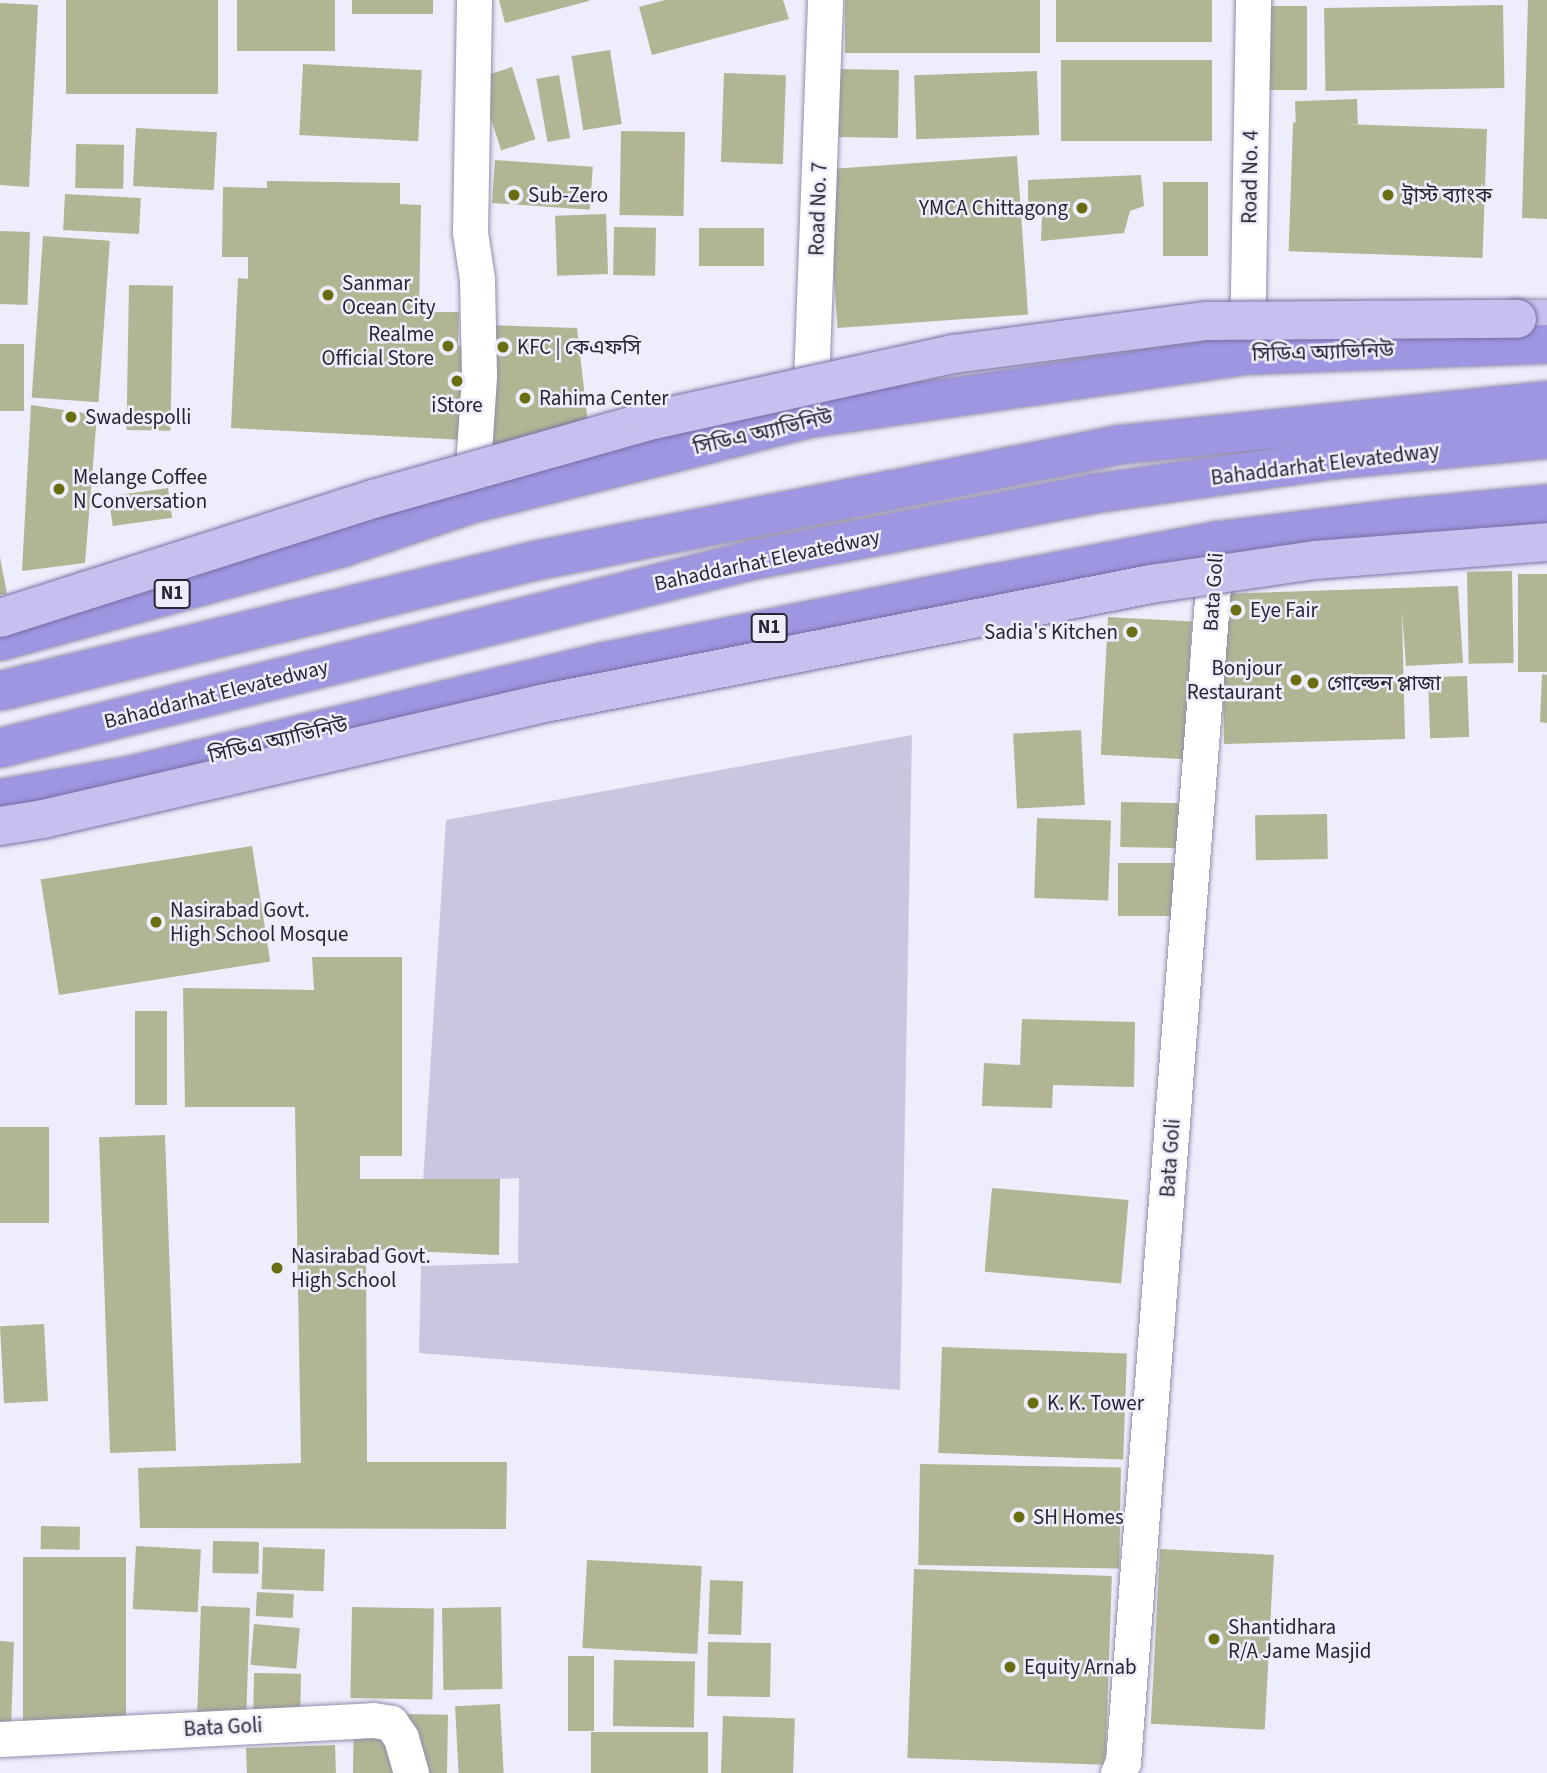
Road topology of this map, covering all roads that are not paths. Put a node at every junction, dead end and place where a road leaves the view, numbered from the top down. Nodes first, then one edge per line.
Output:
1 (474, 0) edge
2 (825, 0) edge
3 (1254, 0) edge
4 (1532, 319) edge
5 (1547, 344) edge
6 (1247, 355) junction
7 (1547, 401) edge
8 (810, 418) junction
9 (1547, 439) edge
10 (470, 504) junction
11 (1547, 504) edge
12 (1217, 541) junction
13 (1547, 542) edge
14 (0, 618) edge
15 (0, 641) edge
16 (0, 691) edge
17 (0, 748) edge
18 (0, 799) edge
19 (0, 826) edge
20 (0, 1739) edge
21 (411, 1773) edge
22 (1118, 1773) edge

1 - 10 street
2 - 8 street, Road No. 7
3 - 6 street, Road No. 4
4 - 14 main road, bridge
5 - 6 highway, সিডিএ অ্যাভিনিউ / N1
6 - 8 highway, সিডিএ অ্যাভিনিউ / N1
7 - 16 highway, Bahaddarhat Elevatedway
8 - 10 highway, সিডিএ অ্যাভিনিউ / N1
9 - 17 highway, Bahaddarhat Elevatedway
10 - 15 highway, সিডিএ অ্যাভিনিউ / N1
11 - 12 highway, সিডিএ অ্যাভিনিউ / N1
12 - 18 highway, সিডিএ অ্যাভিনিউ / N1
12 - 22 street, Bata Goli
13 - 19 main road, bridge
20 - 21 street, Bata Goli

